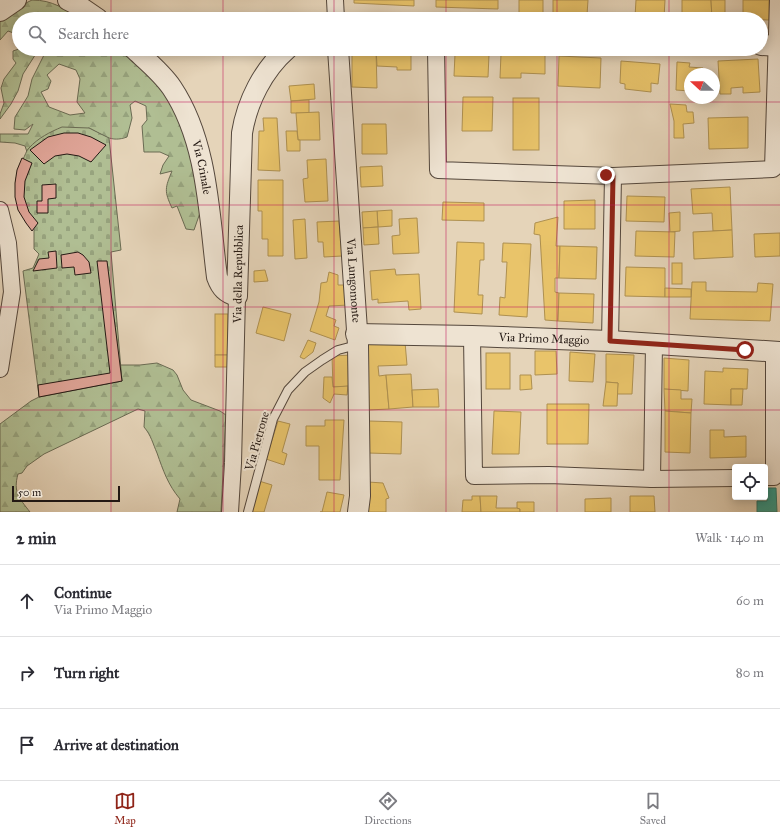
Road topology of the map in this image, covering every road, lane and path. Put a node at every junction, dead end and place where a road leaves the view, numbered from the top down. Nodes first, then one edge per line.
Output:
1 (16, 0) edge
2 (68, 0) edge
3 (335, 0) edge
4 (778, 0) edge
5 (0, 11) edge
6 (88, 12) edge
7 (336, 12) edge
8 (772, 45) edge
9 (142, 56) edge
10 (280, 56) edge
11 (338, 56) edge
12 (436, 56) edge
13 (613, 176) junction
14 (0, 210) edge
15 (237, 296) junction
16 (472, 336) junction
17 (357, 340) junction
18 (610, 341) junction
19 (654, 344) junction
20 (777, 352) edge
21 (0, 369) edge
22 (768, 477) edge
23 (732, 478) edge
24 (652, 479) junction
25 (230, 512) edge
26 (248, 512) edge
27 (358, 512) edge

1 - 5 street
2 - 6 street
3 - 7 street
4 - 8 street
8 - 13 street
9 - 15 street, Via Crinale
10 - 15 street, Via della Repubblica
11 - 17 street, Via Lungomonte
12 - 13 street
13 - 18 street
14 - 21 street
15 - 25 street, Via della Repubblica
16 - 17 street, Via Primo Maggio
16 - 18 street, Via Primo Maggio
16 - 24 street
17 - 26 lane, Via Pietrone
17 - 27 street, Via Lungomonte
18 - 19 street, Via Primo Maggio
19 - 20 street, Via Primo Maggio
19 - 24 street
20 - 22 street
23 - 24 street

